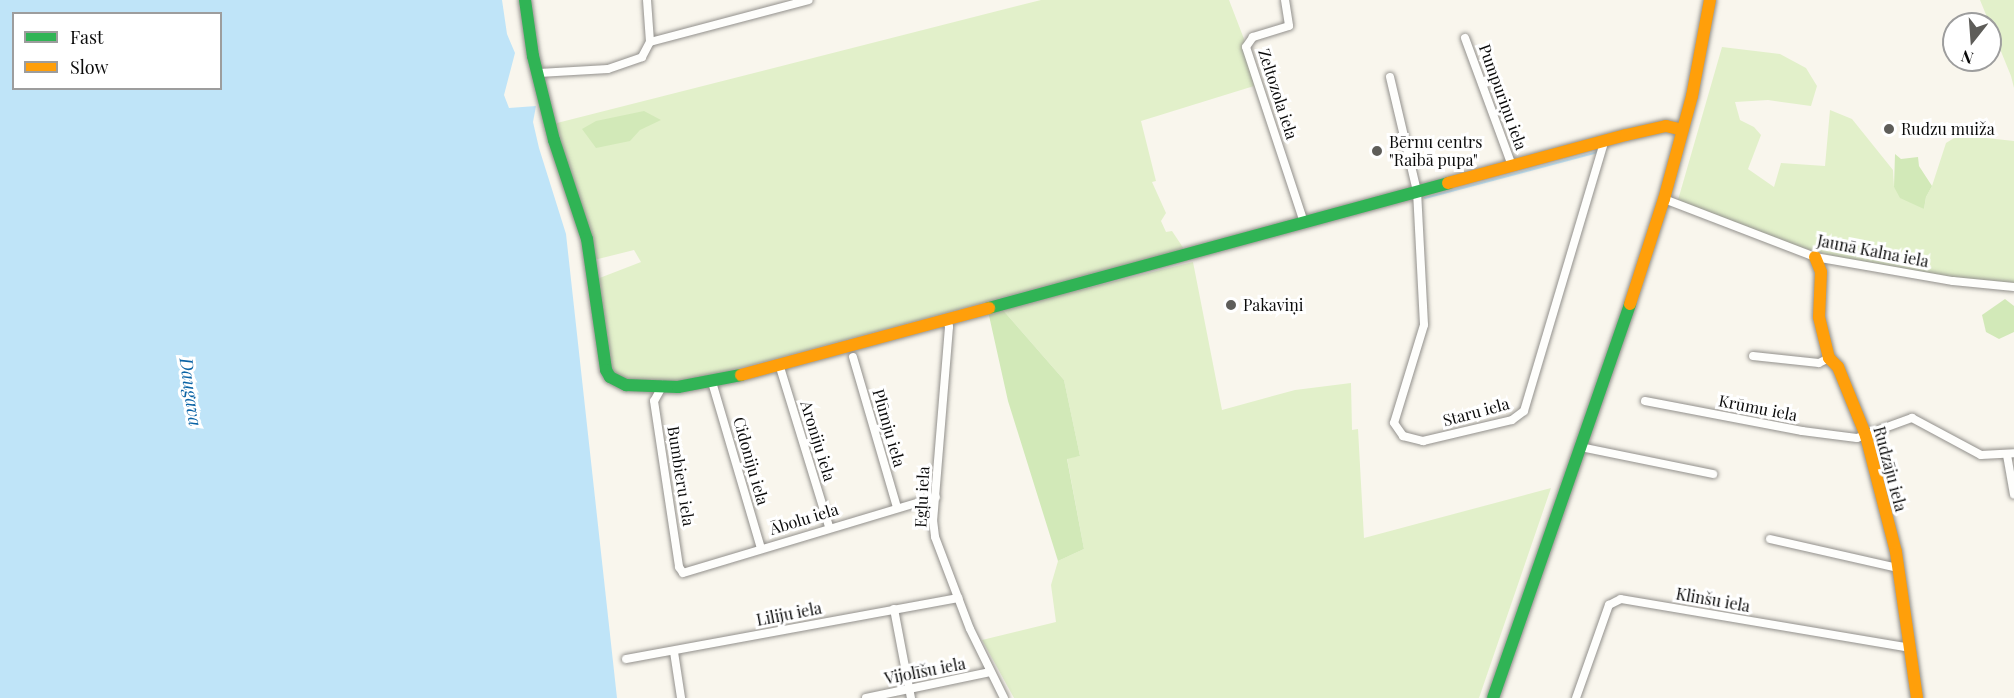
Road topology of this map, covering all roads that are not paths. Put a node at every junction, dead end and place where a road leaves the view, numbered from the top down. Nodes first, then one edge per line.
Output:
1 (525, 0) edge
2 (647, 0) edge
3 (809, 0) edge
4 (1285, 0) edge
5 (1710, 0) edge
6 (1465, 38) dead end
7 (650, 42) junction
8 (539, 73) junction
9 (1390, 77) dead end
10 (1683, 130) junction
11 (1605, 140) junction
12 (1512, 166) junction
13 (1417, 191) junction
14 (1664, 199) junction
15 (1304, 222) junction
16 (1815, 257) junction
17 (2014, 287) edge
18 (948, 319) junction
19 (1753, 356) dead end
20 (853, 357) dead end
21 (1829, 358) junction
22 (779, 364) junction
23 (712, 382) junction
24 (663, 386) junction
25 (1645, 401) dead end
26 (1866, 436) junction
27 (1580, 447) junction
28 (2011, 454) edge
29 (1713, 474) dead end
30 (2014, 494) edge
31 (936, 497) junction
32 (897, 507) junction
33 (829, 527) junction
34 (1770, 539) dead end
35 (761, 548) junction
36 (1898, 568) junction
37 (683, 573) joint
38 (958, 598) junction
39 (894, 609) junction
40 (1910, 648) junction
41 (674, 652) junction
42 (626, 659) dead end
43 (990, 672) junction
44 (910, 694) edge
45 (681, 698) edge
46 (866, 698) edge
47 (1004, 698) edge
48 (1493, 698) edge
49 (1576, 698) edge
50 (1917, 698) edge

1 - 8 street
2 - 7 street
3 - 7 street
4 - 15 street, Zeltozola iela
5 - 10 street
6 - 12 street, Pumpuriņu iela
7 - 8 street
8 - 24 street
9 - 13 street
10 - 11 street
10 - 14 street
11 - 12 street
11 - 13 street, Staru iela
12 - 13 street
13 - 15 street
14 - 16 street, Jaunā Kalna iela
14 - 27 street
15 - 18 street
16 - 17 street, Jaunā Kalna iela
16 - 21 street, Rudzāju iela
18 - 22 street
18 - 31 street, Egļu iela
19 - 21 street
20 - 32 street, Plūmju iela
21 - 26 street, Rudzāju iela
22 - 23 street
22 - 33 street, Aroniju iela
23 - 24 street
23 - 35 street, Cidoniju iela
24 - 37 street, Bumbieru iela
25 - 26 street, Krūmu iela
26 - 28 street
26 - 36 street, Rudzāju iela
27 - 29 street
27 - 48 street
28 - 30 street
31 - 32 street, Ābolu iela
31 - 38 street, Egļu iela
32 - 33 street, Ābolu iela
33 - 35 street, Ābolu iela
34 - 36 street
35 - 37 street, Ābolu iela
36 - 40 street, Rudzāju iela
38 - 39 street, Liliju iela
38 - 43 street, Egļu iela
39 - 41 street, Liliju iela
39 - 44 street
40 - 49 street, Klinšu iela
40 - 50 street, Rudzāju iela
41 - 42 street, Liliju iela
41 - 45 street
43 - 44 street, Vijolīšu iela
43 - 47 street, Egļu iela
44 - 46 street, Vijolīšu iela

